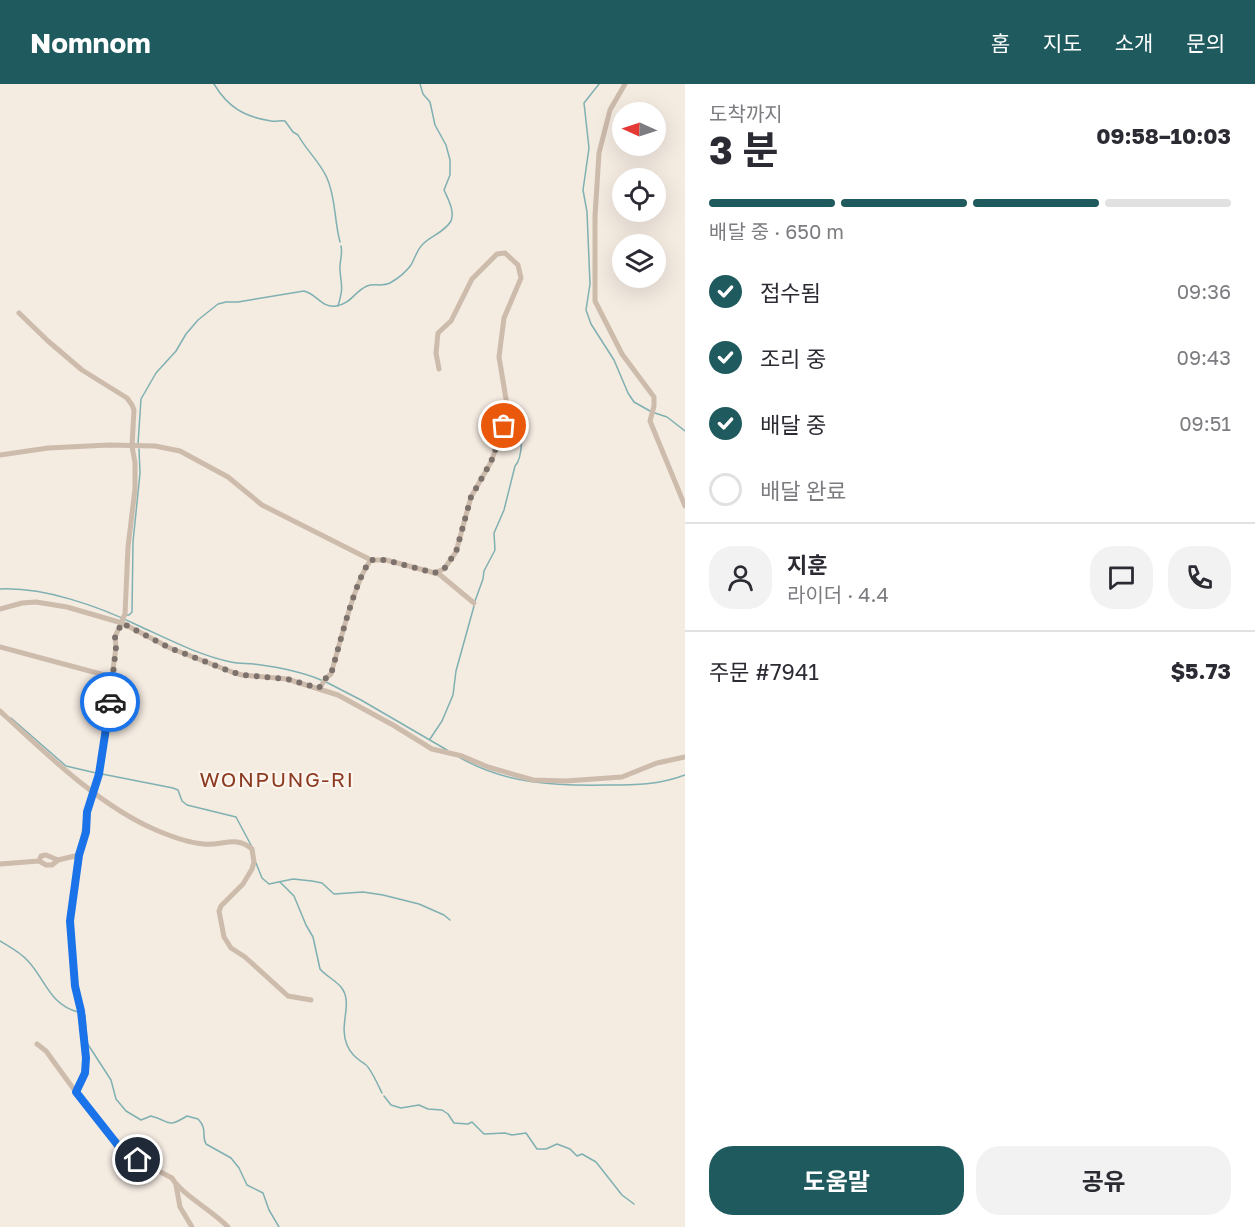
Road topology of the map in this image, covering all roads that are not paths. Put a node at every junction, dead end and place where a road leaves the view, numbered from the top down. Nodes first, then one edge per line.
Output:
1 (625, 84) edge
2 (19, 313) dead end
3 (439, 369) dead end
4 (132, 446) junction
5 (0, 455) edge
6 (685, 506) edge
7 (371, 560) junction
8 (434, 573) junction
9 (474, 603) dead end
10 (0, 609) edge
11 (122, 623) junction
12 (0, 647) edge
13 (112, 677) junction
14 (319, 688) junction
15 (0, 711) edge
16 (685, 757) edge
17 (93, 792) junction
18 (79, 855) junction
19 (0, 864) edge
20 (310, 1000) dead end
21 (37, 1044) dead end
22 (76, 1092) junction
23 (176, 1185) junction
24 (192, 1227) edge
25 (228, 1227) edge

1 - 6 street
2 - 4 street
3 - 8 street
4 - 5 street
4 - 7 street
4 - 11 street
7 - 8 street
7 - 14 street
8 - 9 street
10 - 11 street
11 - 13 street
11 - 14 street
12 - 13 street
13 - 17 street
14 - 16 street
15 - 17 street
17 - 18 street
17 - 20 street
18 - 19 street
18 - 22 street
21 - 22 street
22 - 23 street
23 - 24 street
23 - 25 street

